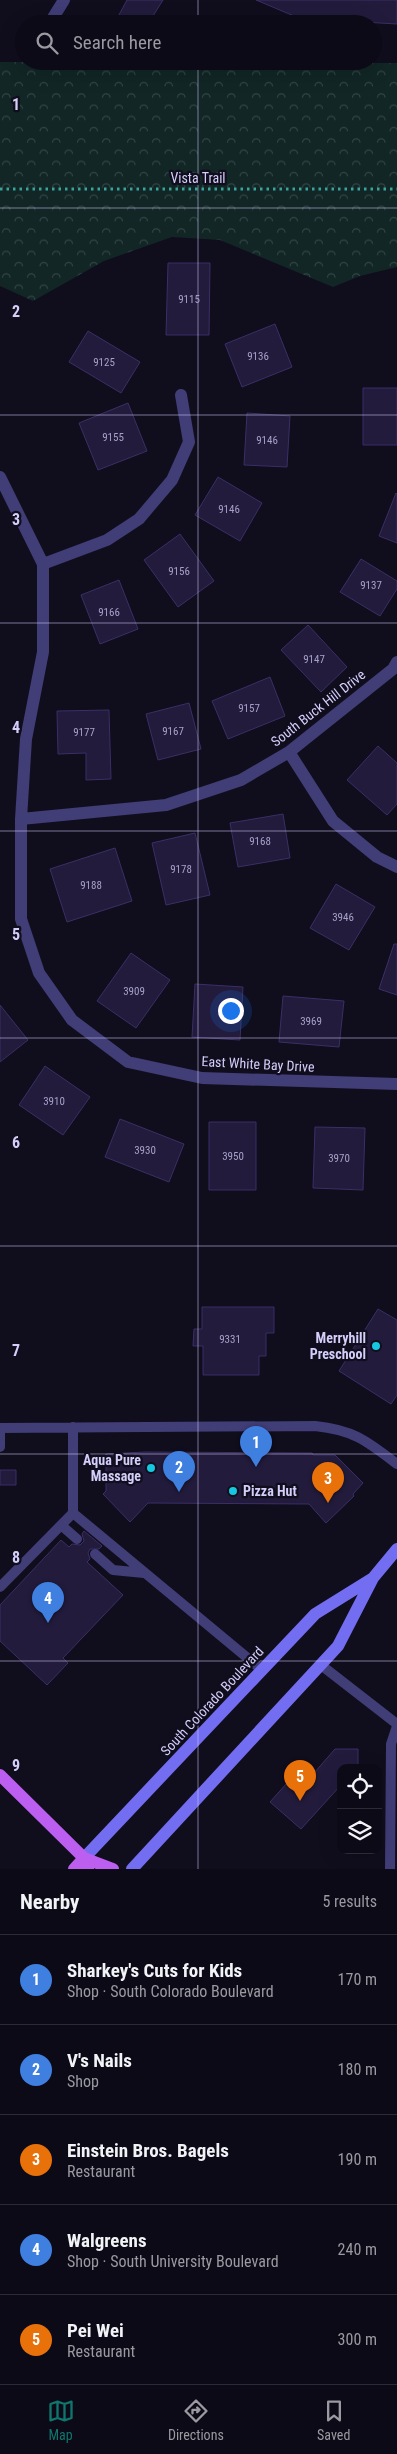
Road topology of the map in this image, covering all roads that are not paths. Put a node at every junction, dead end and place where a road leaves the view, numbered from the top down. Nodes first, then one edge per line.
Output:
1 (64, 0) edge
2 (55, 15) edge
3 (181, 395) dead end
4 (0, 476) edge
5 (43, 564) junction
6 (397, 662) edge
7 (289, 752) junction
8 (21, 819) junction
9 (397, 866) edge
10 (397, 1084) edge
11 (73, 1427) junction
12 (0, 1428) edge
13 (0, 1447) edge
14 (397, 1464) edge
15 (73, 1513) junction
16 (61, 1525) junction
17 (77, 1539) dead end
18 (397, 1549) edge
19 (95, 1554) dead end
20 (145, 1574) junction
21 (373, 1578) junction
22 (0, 1587) edge
23 (321, 1665) junction
24 (262, 1670) junction
25 (397, 1725) edge
26 (0, 1774) edge
27 (86, 1864) edge
28 (74, 1869) edge
29 (113, 1869) edge
30 (132, 1869) edge
31 (390, 1869) edge

1 - 2 street
3 - 5 street
4 - 5 street, East White Bay Drive
5 - 8 street, East White Bay Drive
6 - 7 street, South Buck Hill Drive
7 - 8 street, South Buck Hill Drive
7 - 9 street
8 - 10 street, East White Bay Drive
11 - 12 lane
11 - 14 lane
11 - 15 lane
12 - 13 lane
15 - 16 lane
15 - 20 lane
16 - 17 lane
16 - 22 lane
18 - 21 main road, South Colorado Boulevard
19 - 20 lane
20 - 24 lane
21 - 23 main road, South Colorado Boulevard
21 - 24 main road, South Colorado Boulevard
23 - 25 lane
23 - 30 main road, South Colorado Boulevard
24 - 27 main road, South Colorado Boulevard
25 - 31 lane
26 - 27 main road
27 - 28 main road
27 - 29 main road

